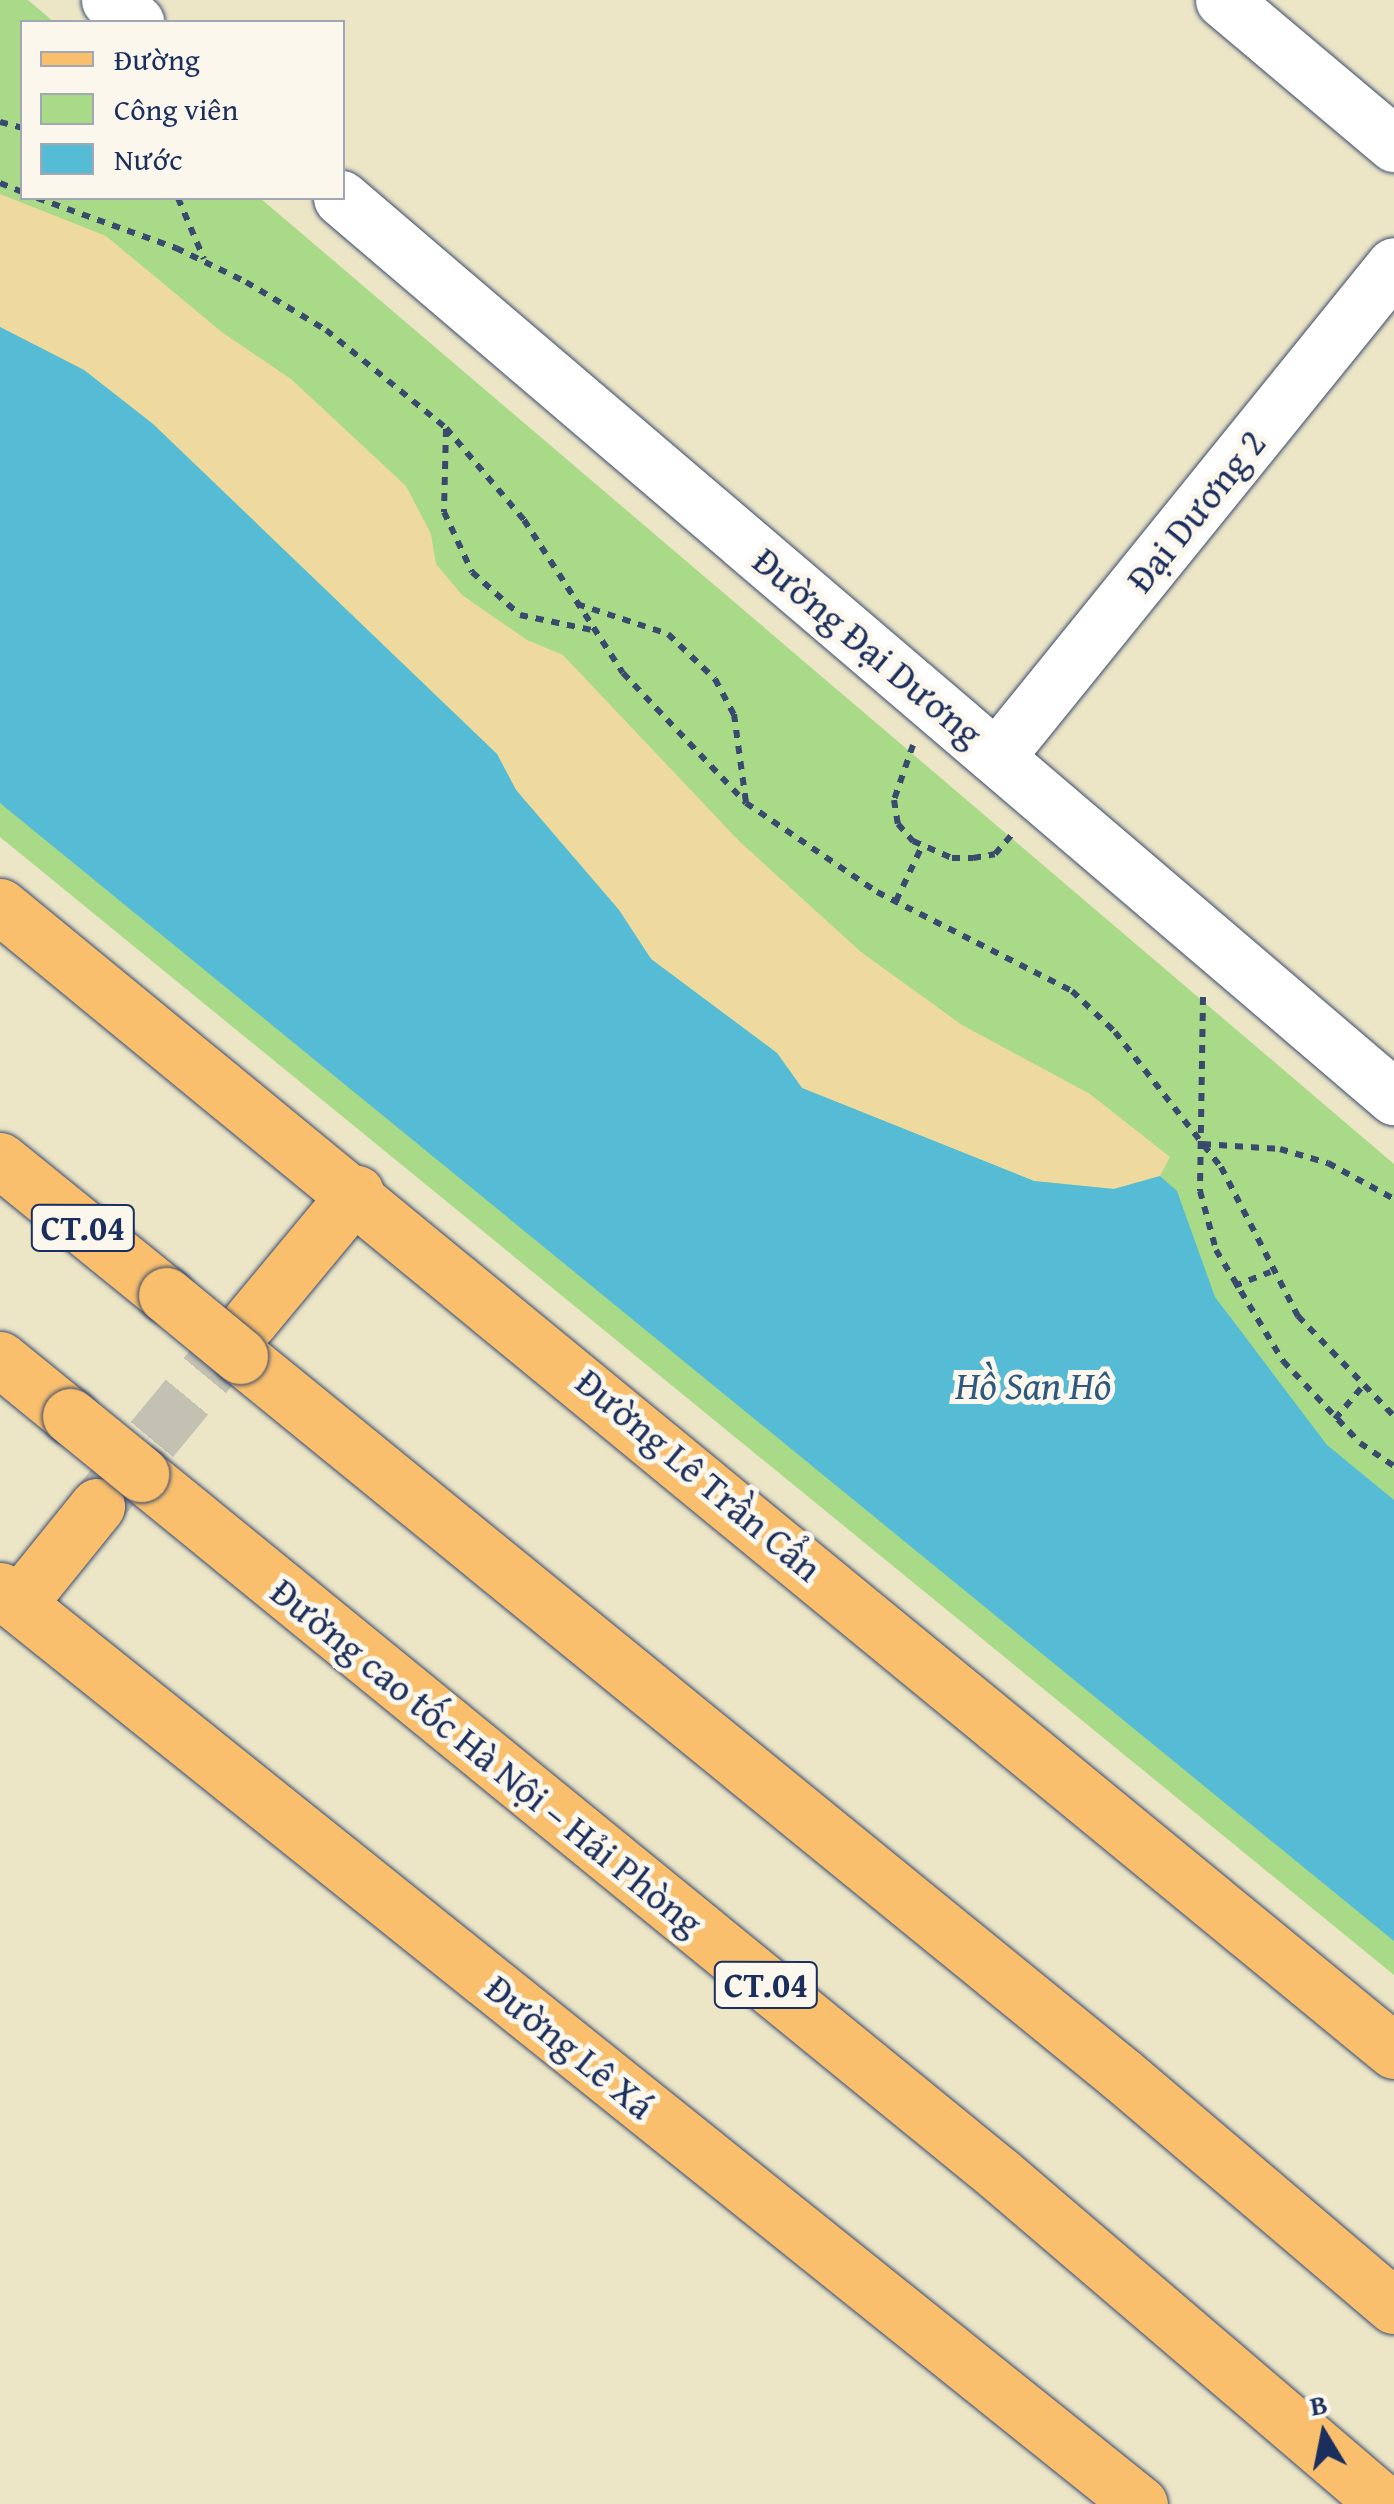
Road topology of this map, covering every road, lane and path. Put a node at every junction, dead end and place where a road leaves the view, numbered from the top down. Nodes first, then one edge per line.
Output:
1 (109, 0) edge
2 (1223, 0) edge
3 (134, 20) edge
4 (1394, 144) edge
5 (42, 200) edge
6 (179, 200) edge
7 (342, 200) edge
8 (204, 259) junction
9 (1394, 265) edge
10 (446, 428) junction
11 (576, 604) junction
12 (592, 630) junction
13 (914, 744) dead end
14 (997, 756) junction
15 (746, 803) junction
16 (1016, 831) dead end
17 (922, 846) junction
18 (896, 901) junction
19 (0, 906) edge
20 (1204, 990) dead end
21 (1394, 1097) edge
22 (1202, 1144) junction
23 (0, 1160) edge
24 (356, 1193) junction
25 (1394, 1199) edge
26 (1270, 1272) junction
27 (1234, 1286) junction
28 (245, 1339) junction
29 (0, 1359) edge
30 (1362, 1387) junction
31 (1394, 1416) edge
32 (1335, 1419) junction
33 (1394, 1466) edge
34 (97, 1506) tunnel mouth
35 (9, 1597) edge
36 (1394, 2051) edge
37 (1394, 2306) edge
38 (1140, 2504) edge
39 (1385, 2504) edge

1 - 3 street
2 - 4 street
5 - 8 path
6 - 8 path
7 - 14 street, Đường Đại Dương
8 - 10 path
9 - 14 street, Đại Dương 2
10 - 11 path
10 - 12 path
11 - 12 path
11 - 15 path
12 - 15 path
13 - 17 path
14 - 21 street, Đường Đại Dương
15 - 18 path
16 - 17 path
17 - 18 path
18 - 22 path
19 - 24 main road, Đường Lê Trần Cẩn
20 - 22 path
22 - 25 path
22 - 26 path
22 - 27 path
23 - 28 main road, CT.04, bridge
24 - 28 main road
24 - 36 main road, Đường Lê Trần Cẩn
26 - 27 path
26 - 30 path
27 - 32 path
28 - 37 main road, CT.04
29 - 39 main road, Đường cao tốc Hà Nội – Hải Phòng / CT.04, bridge
30 - 31 path
30 - 32 path
32 - 33 path
34 - 35 main road
35 - 38 main road, Đường Lê Xá

